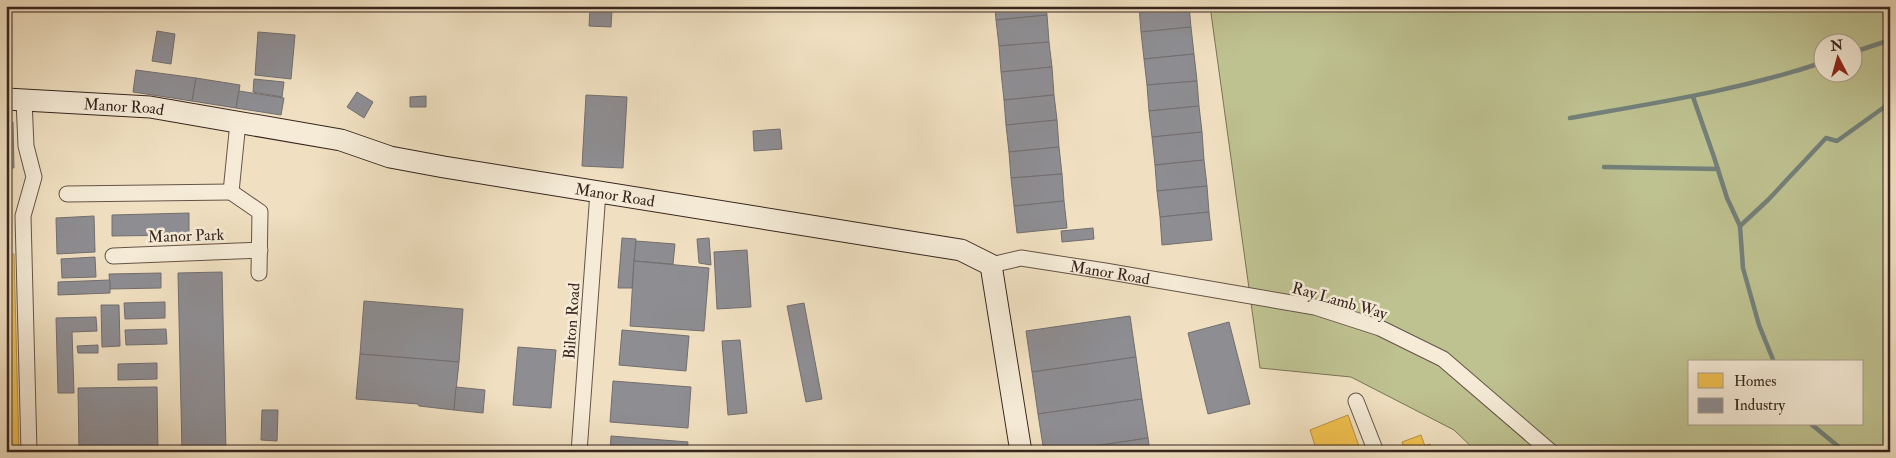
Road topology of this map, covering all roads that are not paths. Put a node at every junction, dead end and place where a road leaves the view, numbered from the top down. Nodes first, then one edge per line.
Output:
1 (15, 99) edge
2 (238, 122) junction
3 (232, 192) junction
4 (598, 192) junction
5 (67, 194) dead end
6 (260, 250) junction
7 (113, 256) dead end
8 (991, 265) junction
9 (259, 273) dead end
10 (1230, 292) joint
11 (1356, 401) dead end
12 (29, 452) edge
13 (579, 452) edge
14 (1022, 452) edge
15 (1376, 452) edge
16 (1551, 452) edge

1 - 2 street, Manor Road
1 - 12 street
2 - 3 street
2 - 4 street, Manor Road
3 - 5 street
3 - 6 street
4 - 8 street, Manor Road
4 - 13 street, Bilton Road
6 - 7 street, Manor Park
6 - 9 street
8 - 10 street, Manor Road
8 - 14 street
10 - 16 street, Ray Lamb Way
11 - 15 street

